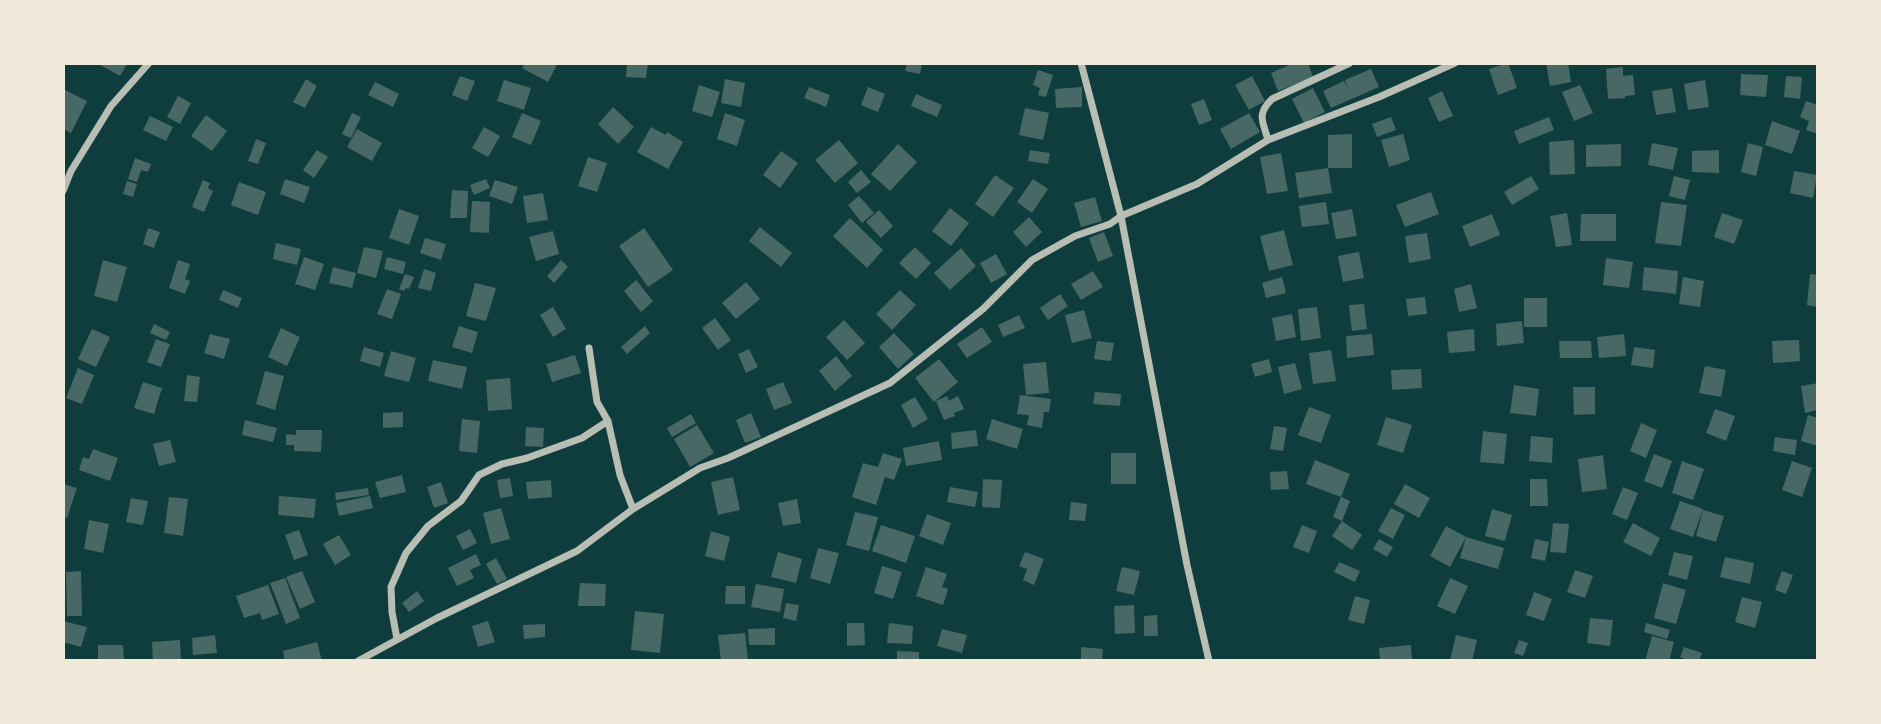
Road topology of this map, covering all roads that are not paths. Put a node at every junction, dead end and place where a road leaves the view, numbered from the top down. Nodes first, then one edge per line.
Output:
1 (149, 63) edge
2 (1081, 63) edge
3 (1350, 63) edge
4 (1455, 63) edge
5 (1268, 140) junction
6 (63, 191) edge
7 (1121, 216) junction
8 (589, 348) dead end
9 (608, 421) junction
10 (633, 509) junction
11 (397, 639) junction
12 (358, 661) edge
13 (1209, 661) edge

1 - 6 street
2 - 7 street
3 - 5 street
4 - 5 street
5 - 7 street
7 - 10 street
7 - 13 street
8 - 9 street
9 - 10 street
9 - 11 street
10 - 11 street
11 - 12 street

